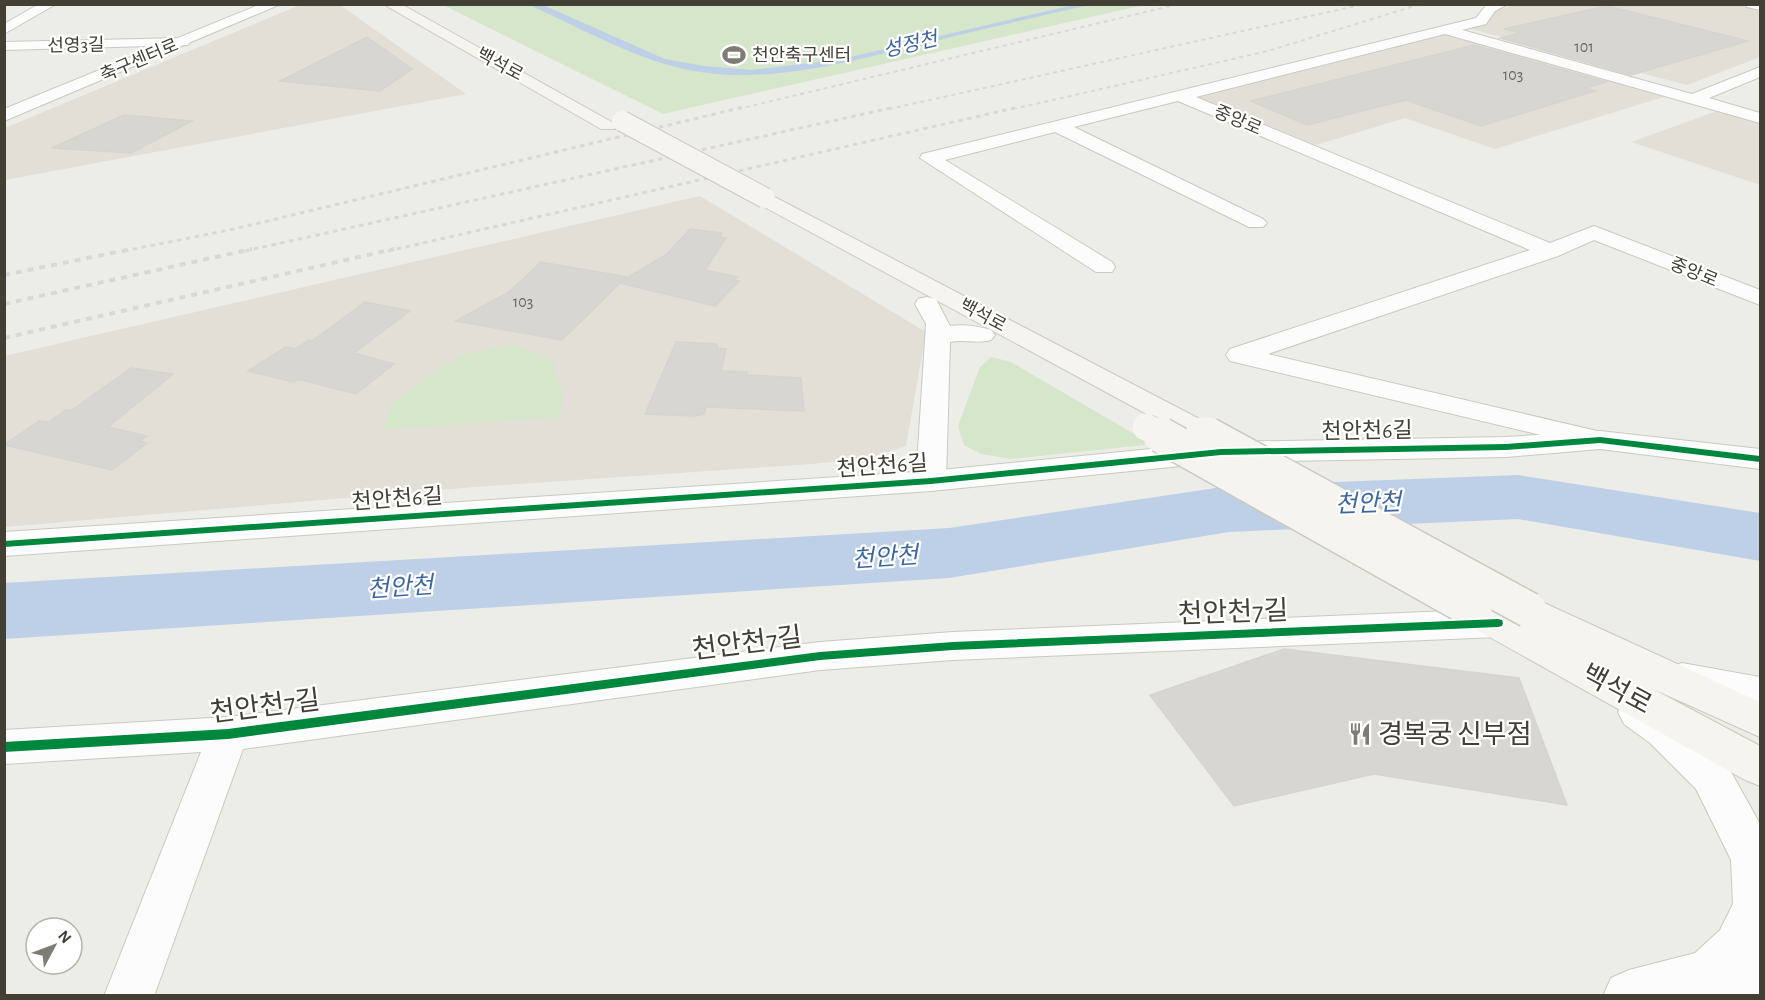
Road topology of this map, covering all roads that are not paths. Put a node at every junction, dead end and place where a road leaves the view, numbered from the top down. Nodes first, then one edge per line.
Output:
1 (50, 4) edge
2 (274, 4) edge
3 (407, 4) edge
4 (1752, 4) edge
5 (1496, 6) edge
6 (1761, 6) edge
7 (383, 7) edge
8 (1443, 29) junction
9 (4, 30) edge
10 (183, 42) junction
11 (4, 46) edge
12 (1761, 72) edge
13 (1177, 95) junction
14 (1694, 99) junction
15 (4, 116) edge
16 (1761, 118) edge
17 (615, 123) junction
18 (1057, 126) junction
19 (756, 201) junction
20 (1256, 223) dead end
21 (1594, 232) joint
22 (1550, 250) junction
23 (1104, 267) dead end
24 (1761, 298) edge
25 (927, 304) junction
26 (982, 335) junction
27 (938, 336) junction
28 (1600, 440) junction
29 (1761, 459) edge
30 (931, 481) junction
31 (4, 544) edge
32 (1500, 615) junction
33 (1576, 668) junction
34 (1661, 675) junction
35 (1761, 693) edge
36 (1761, 720) edge
37 (228, 734) junction
38 (4, 747) edge
39 (1761, 767) edge
40 (1761, 969) edge
41 (1709, 975) junction
42 (129, 996) edge
43 (1629, 996) edge

1 - 9 street
2 - 10 street, 축구센터로
3 - 17 main road, 백석로
4 - 6 street
5 - 8 street, 중앙로
7 - 17 main road, 백석로
8 - 13 street, 중앙로
8 - 14 street, 중앙로
10 - 11 street, 선영3길
10 - 15 street, 축구센터로
12 - 14 street
13 - 18 street
13 - 22 street, 중앙로
14 - 16 street, 중앙로
17 - 19 main road
18 - 20 street
18 - 23 street
19 - 25 main road, 백석로
19 - 32 main road, 백석로, bridge
21 - 22 street, 천안천6길
21 - 24 street, 중앙로
22 - 28 street, 천안천6길
25 - 26 main road, 백석로
25 - 27 street
26 - 27 street
26 - 32 main road, 백석로, bridge
27 - 30 street
28 - 29 street, 천안천6길
28 - 30 street, 천안천6길
30 - 31 street, 천안천6길
32 - 33 main road, 백석로
32 - 34 main road, 백석로
32 - 37 street, 천안천7길
33 - 39 main road, 백석로
33 - 41 street
34 - 35 street
34 - 36 main road, 백석로
37 - 38 street, 천안천7길
37 - 42 street
40 - 41 street
41 - 43 street

